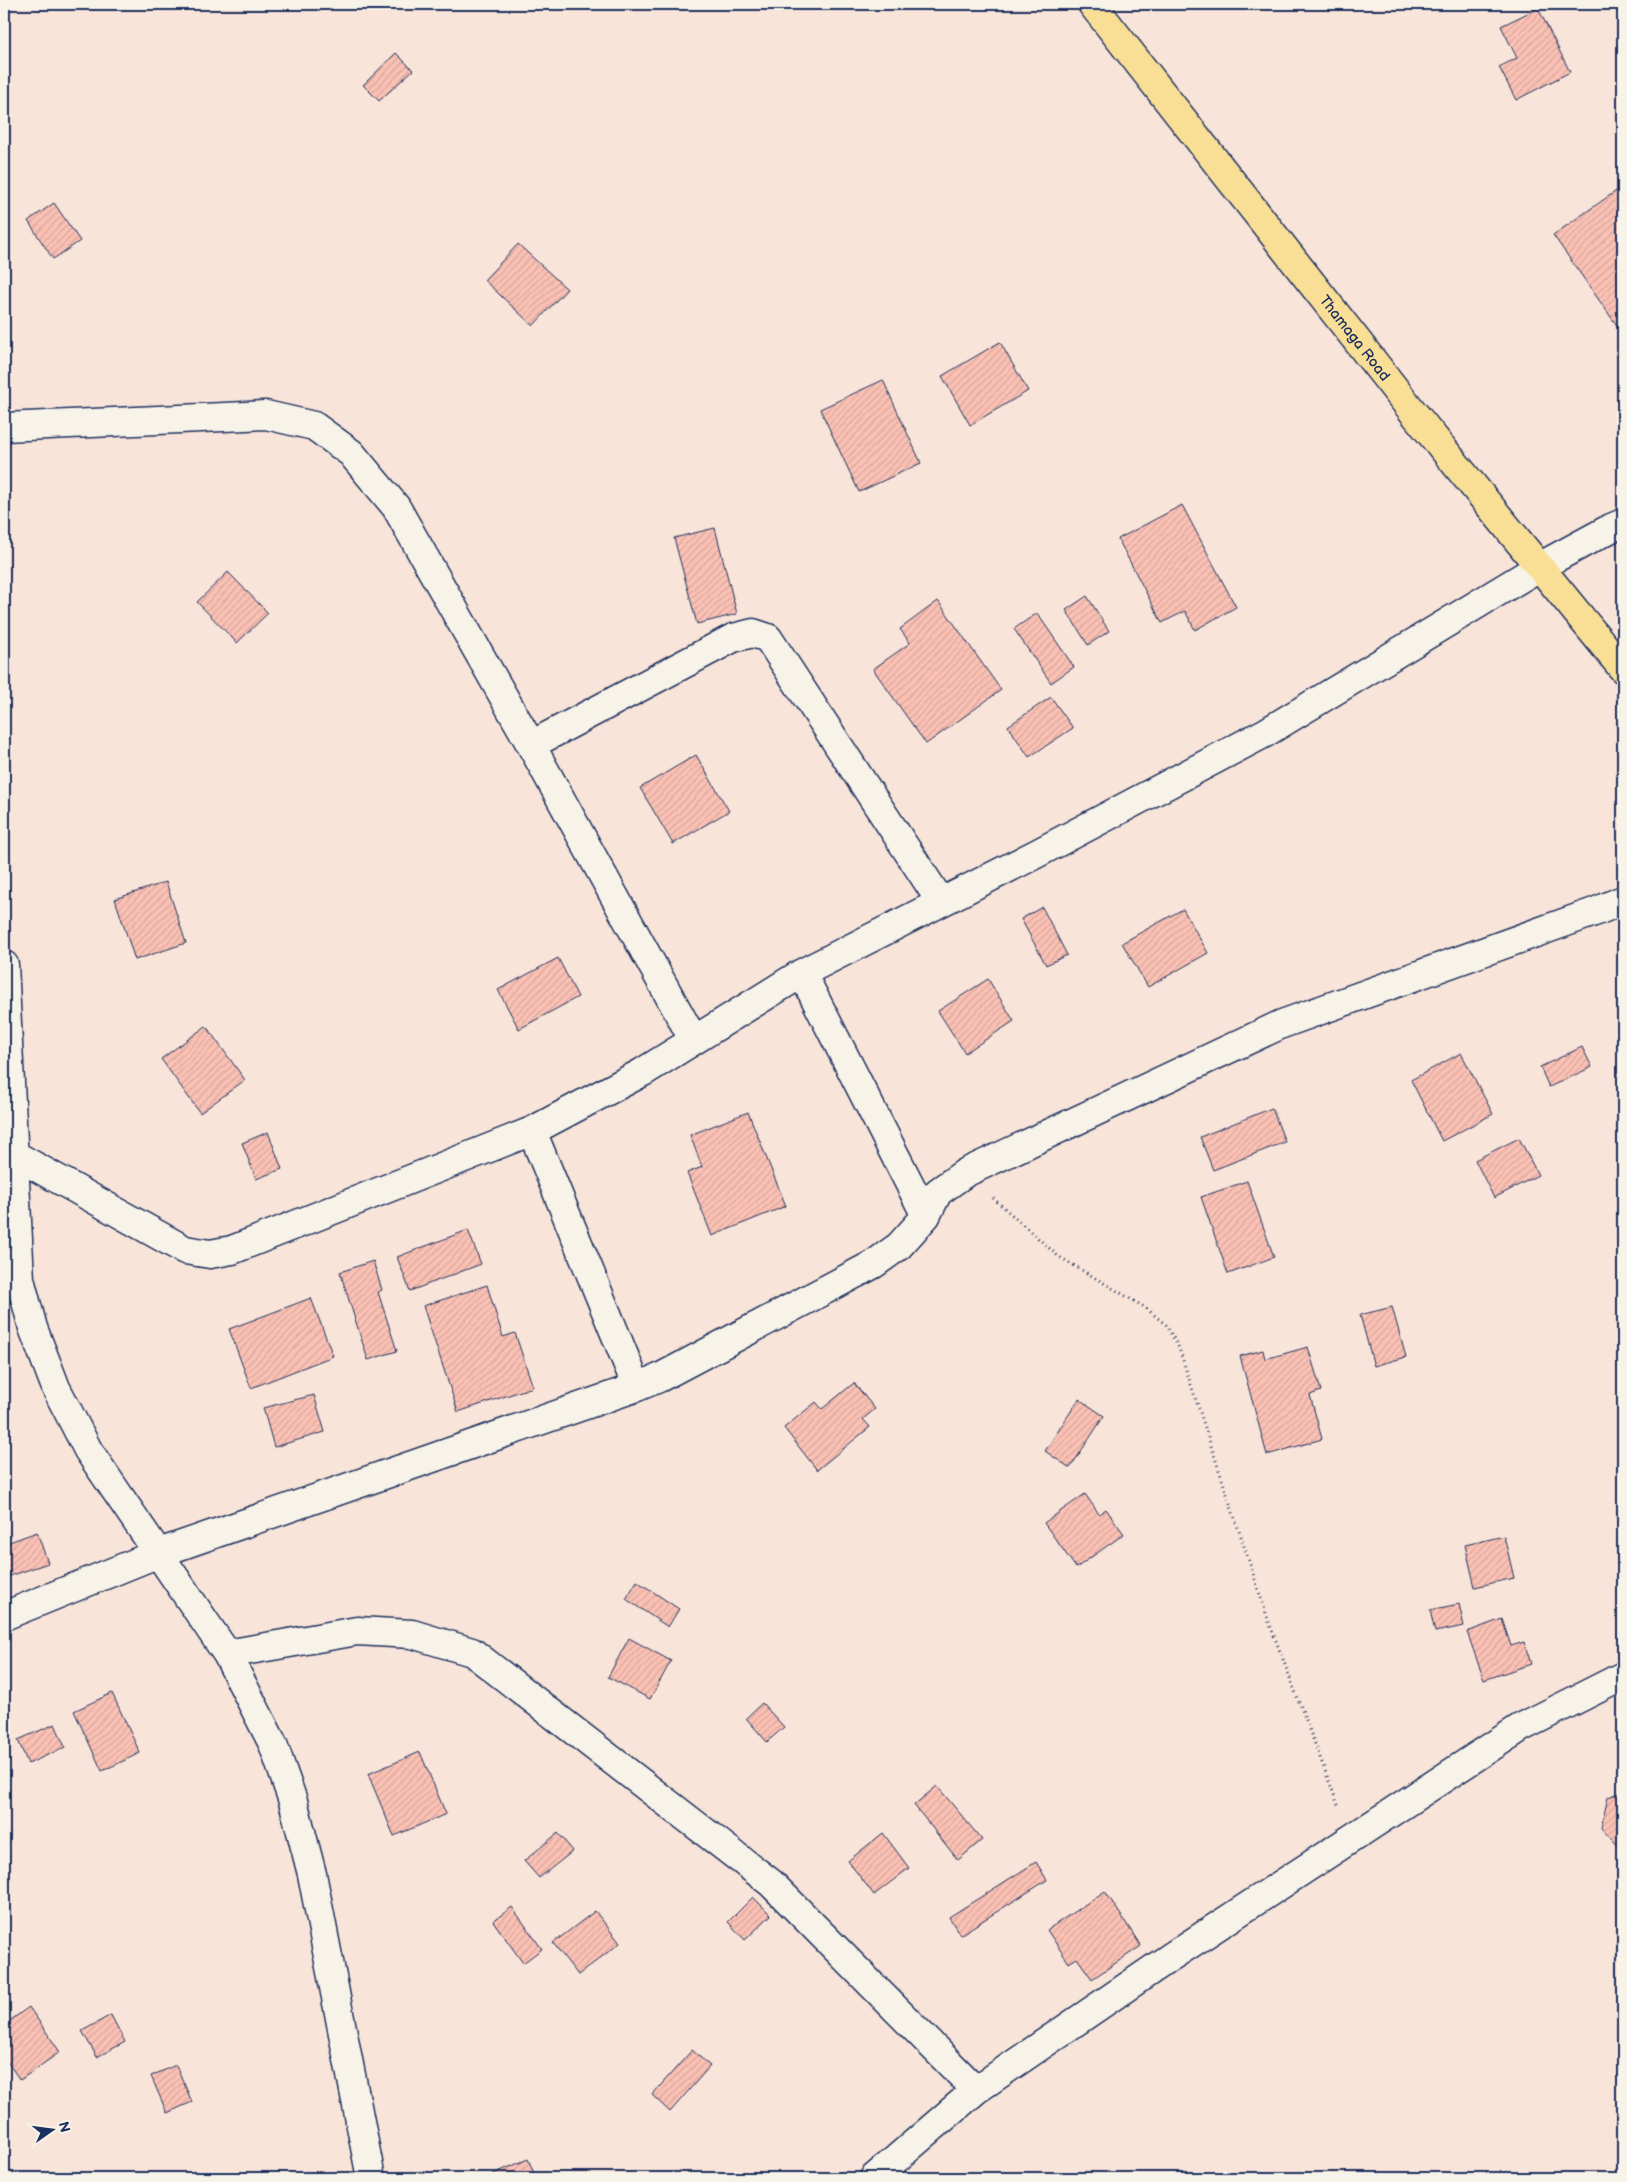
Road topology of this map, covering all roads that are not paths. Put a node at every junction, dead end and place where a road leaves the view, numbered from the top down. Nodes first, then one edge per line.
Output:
1 (1092, 4) edge
2 (4, 426) edge
3 (1623, 523) edge
4 (1539, 567) junction
5 (1623, 668) edge
6 (531, 745) junction
7 (1623, 900) edge
8 (941, 902) junction
9 (4, 966) edge
10 (802, 973) junction
11 (693, 1039) junction
12 (532, 1131) junction
13 (8, 1153) edge
14 (926, 1216) junction
15 (637, 1387) junction
16 (159, 1553) junction
17 (4, 1616) edge
18 (227, 1654) junction
19 (1623, 1676) edge
20 (976, 2090) junction
21 (371, 2178) edge
22 (874, 2178) edge

1 - 4 main road, Thamaga Road
2 - 6 street
3 - 4 street
4 - 5 main road, Thamaga Road
4 - 8 street
6 - 8 street
6 - 11 street
7 - 14 street
8 - 10 street
9 - 13 street
10 - 11 street
10 - 14 street
11 - 12 street
12 - 13 street
12 - 15 street
13 - 16 street
14 - 15 street
15 - 16 street
16 - 17 street
16 - 18 street
18 - 20 street
18 - 21 street
19 - 20 street
20 - 22 street

